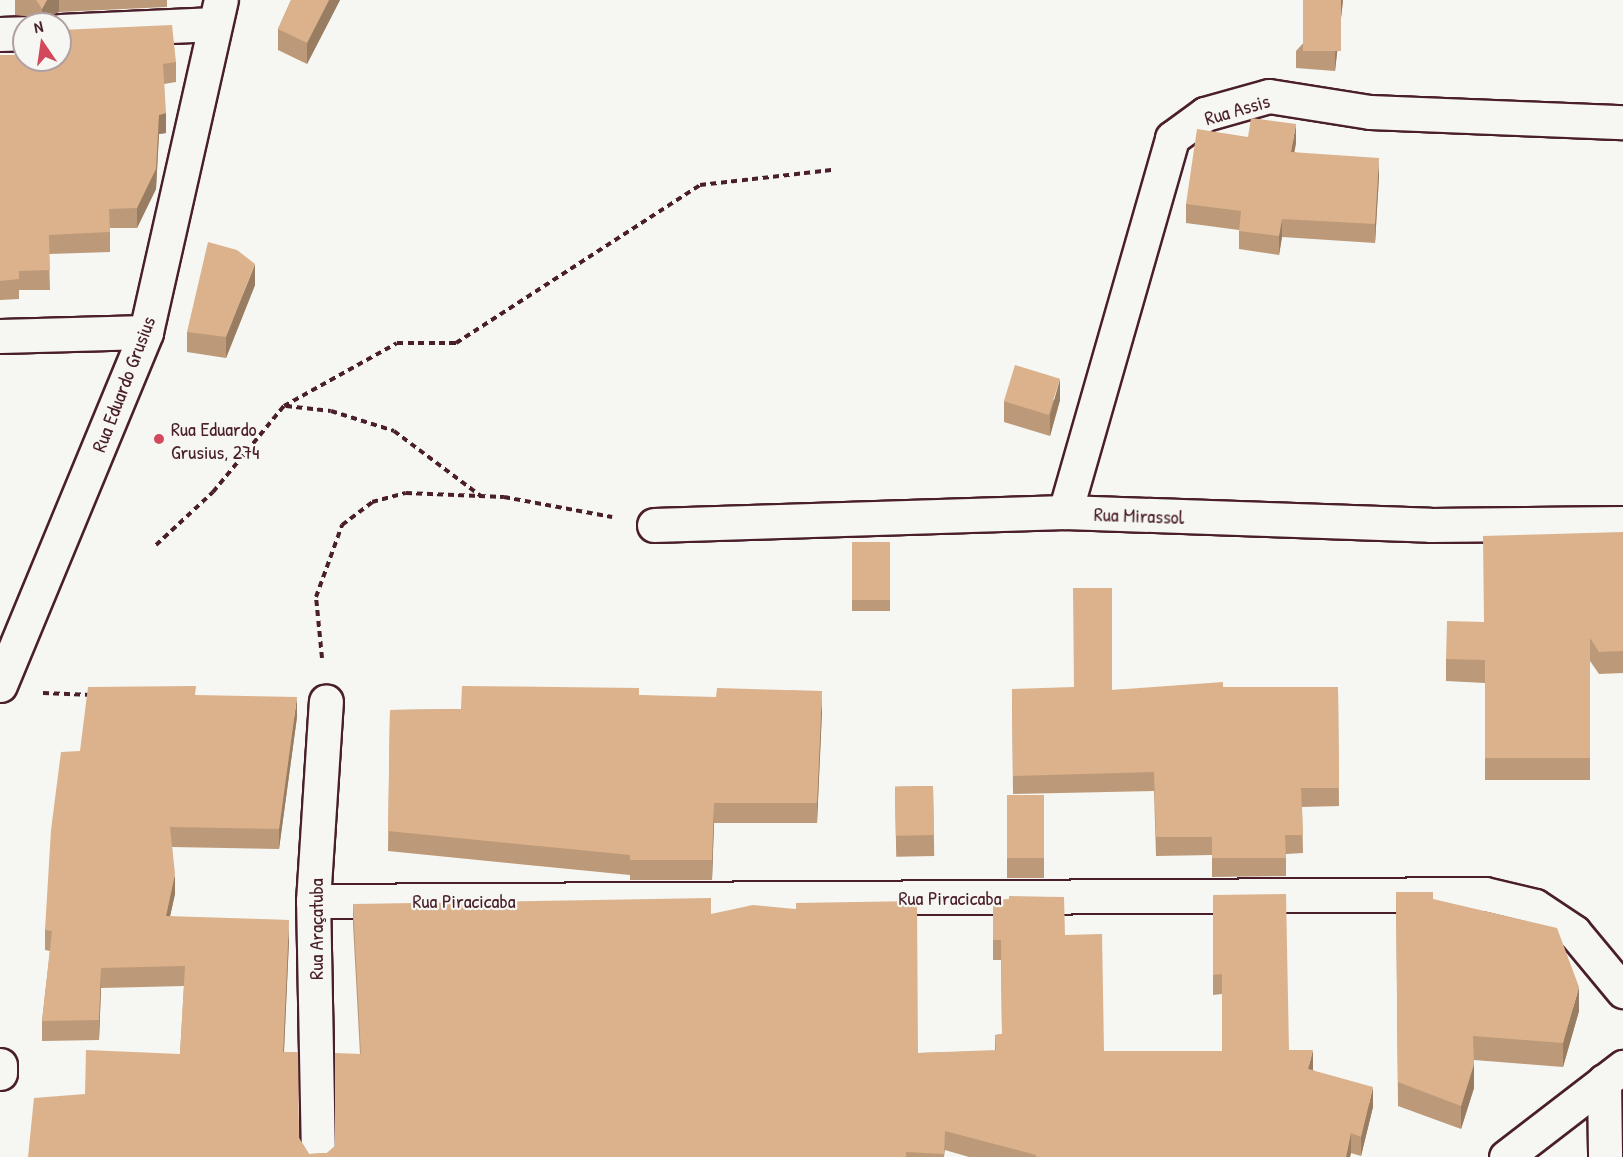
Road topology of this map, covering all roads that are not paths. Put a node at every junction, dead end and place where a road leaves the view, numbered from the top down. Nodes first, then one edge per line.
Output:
1 (218, 12) edge
2 (72, 30) edge
3 (1623, 122) edge
4 (146, 333) junction
5 (0, 336) edge
6 (1065, 512) junction
7 (1623, 523) edge
8 (654, 525) road end
9 (0, 685) edge
10 (326, 701) road end
11 (313, 901) junction
12 (1623, 991) edge
13 (0, 1065) edge
14 (0, 1073) edge
15 (1613, 1074) edge
16 (318, 1157) edge
17 (1506, 1157) edge
18 (1605, 1157) edge

1 - 2 street
1 - 4 street, Rua Eduardo Grusius
3 - 6 street, Rua Assis
4 - 5 street
4 - 9 street, Rua Eduardo Grusius
6 - 7 street, Rua Mirassol
6 - 8 street, Rua Mirassol
10 - 11 street, Rua Araçatuba
11 - 12 street, Rua Piracicaba
11 - 16 street, Rua Araçatuba
13 - 14 street
15 - 17 street
15 - 18 street

